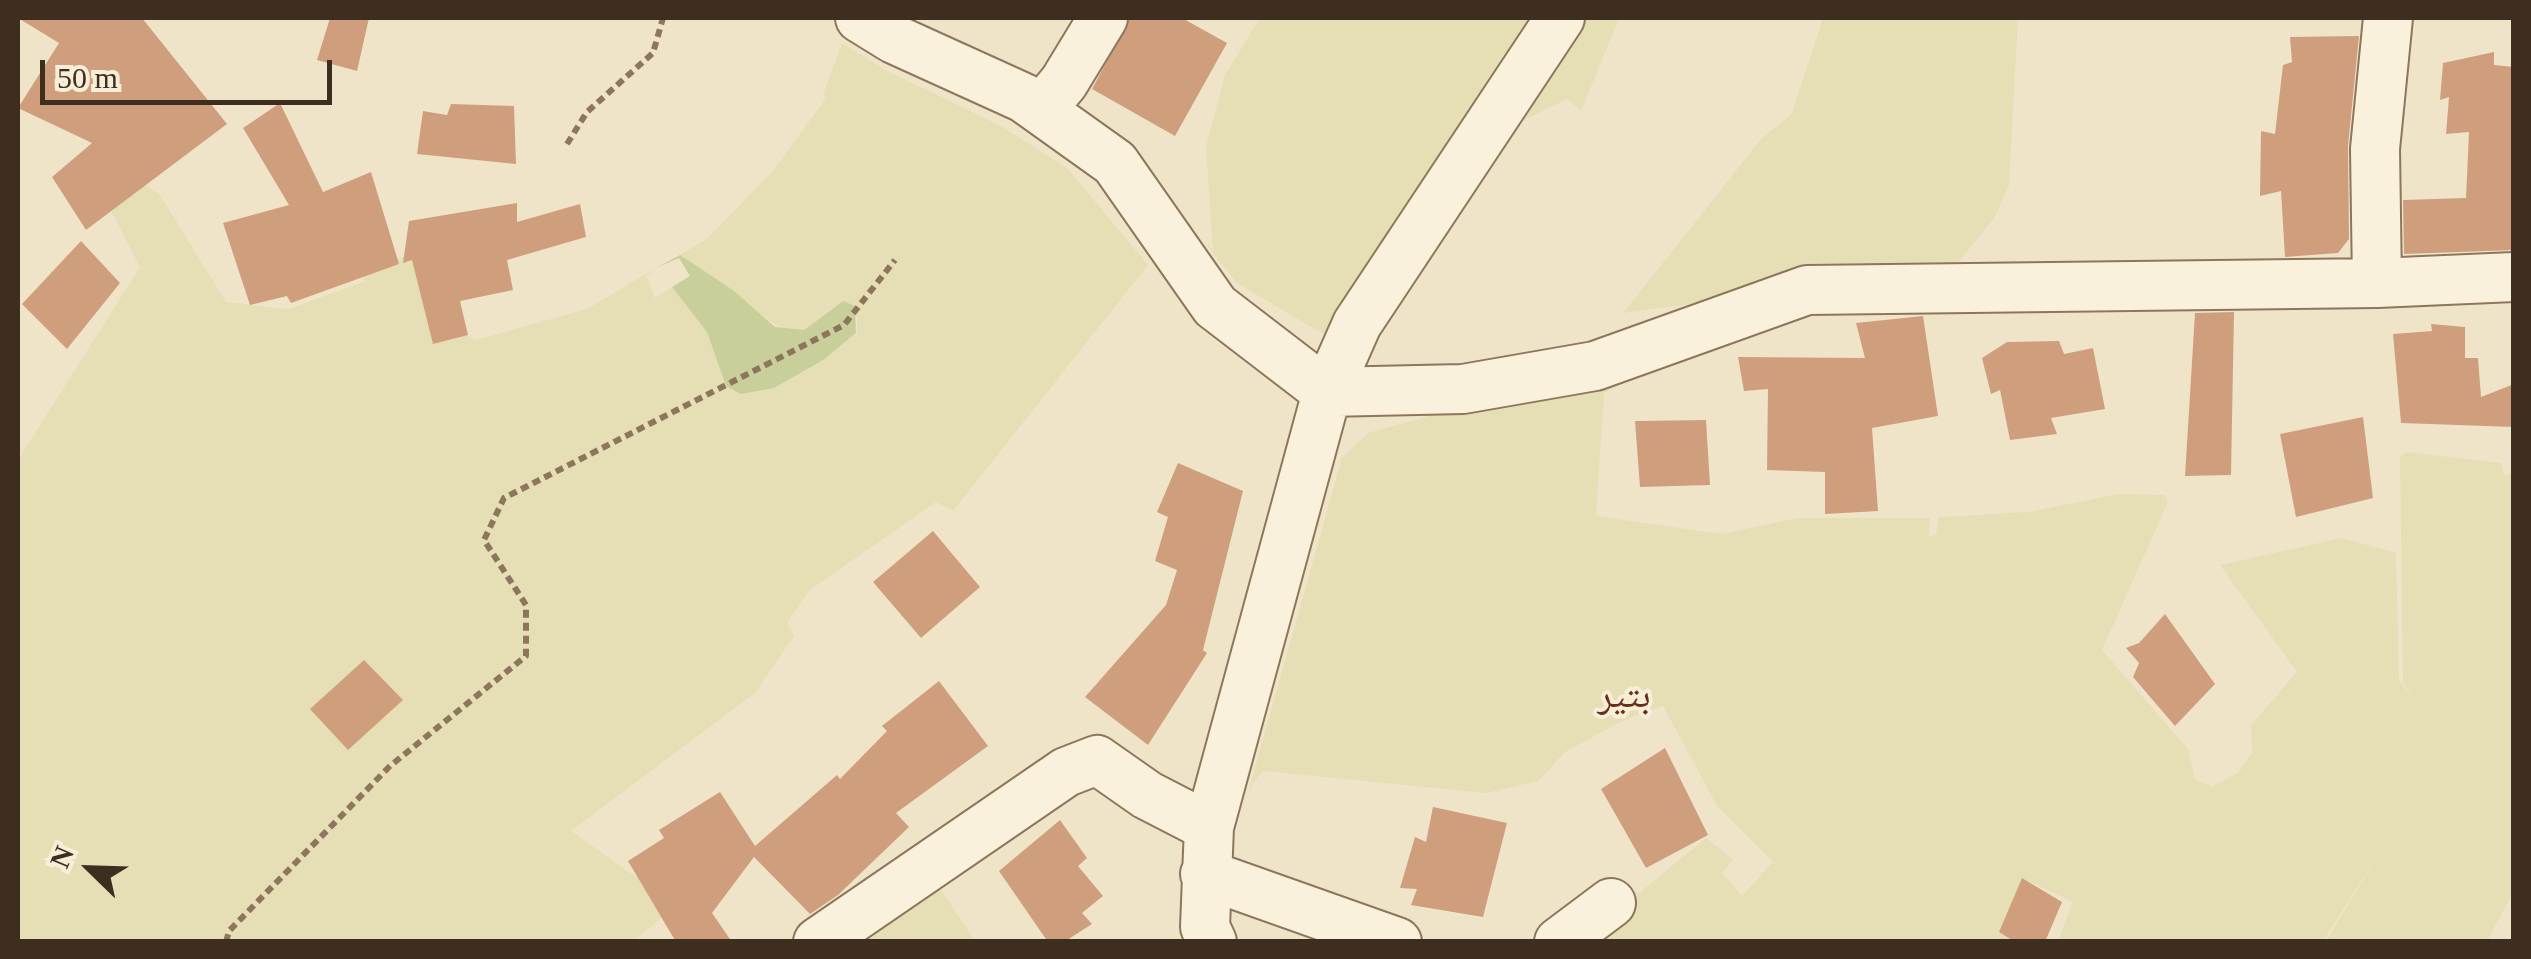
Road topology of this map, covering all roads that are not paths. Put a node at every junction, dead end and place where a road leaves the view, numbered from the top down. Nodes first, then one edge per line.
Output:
1 (1103, 18) edge
2 (1560, 18) edge
3 (2388, 18) edge
4 (893, 23) edge
5 (1052, 96) junction
6 (2514, 277) edge
7 (2376, 283) junction
8 (1327, 392) junction
9 (1209, 827) junction
10 (1205, 874) junction
11 (1612, 904) dead end
12 (818, 942) edge
13 (1212, 942) edge
14 (1397, 942) edge
15 (1559, 942) edge

1 - 5 street
2 - 8 street
3 - 7 street
4 - 5 street
5 - 8 street
6 - 7 street
7 - 8 street
8 - 9 street
9 - 10 street
9 - 12 street
10 - 13 street
10 - 14 street
11 - 15 street

